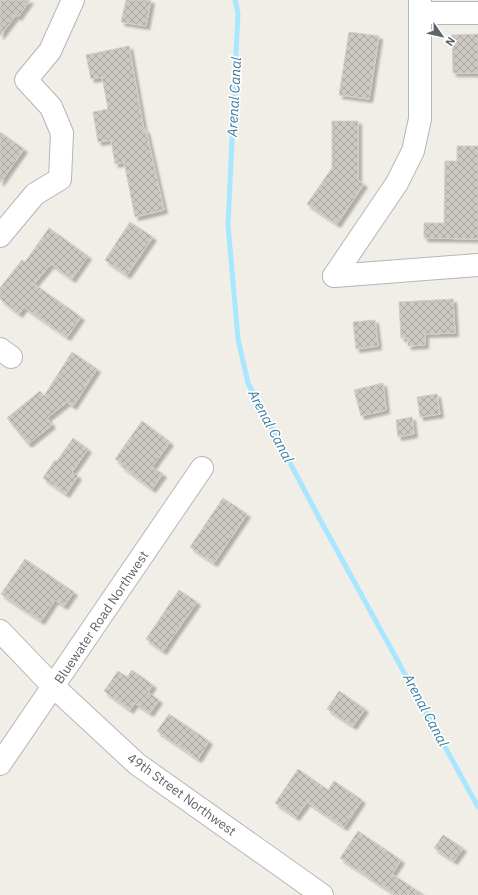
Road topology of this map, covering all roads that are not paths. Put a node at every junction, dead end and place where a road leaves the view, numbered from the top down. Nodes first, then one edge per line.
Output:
1 (73, 0) edge
2 (420, 6) edge
3 (478, 13) edge
4 (0, 236) edge
5 (478, 265) edge
6 (202, 468) dead end
7 (0, 631) edge
8 (54, 687) junction
9 (0, 764) edge
10 (322, 895) edge

1 - 4 street
2 - 3 street
2 - 5 street
6 - 8 street, Bluewater Road Northwest
7 - 8 street, 49th Street Northwest
8 - 9 street, Bluewater Road Northwest
8 - 10 street, 49th Street Northwest

